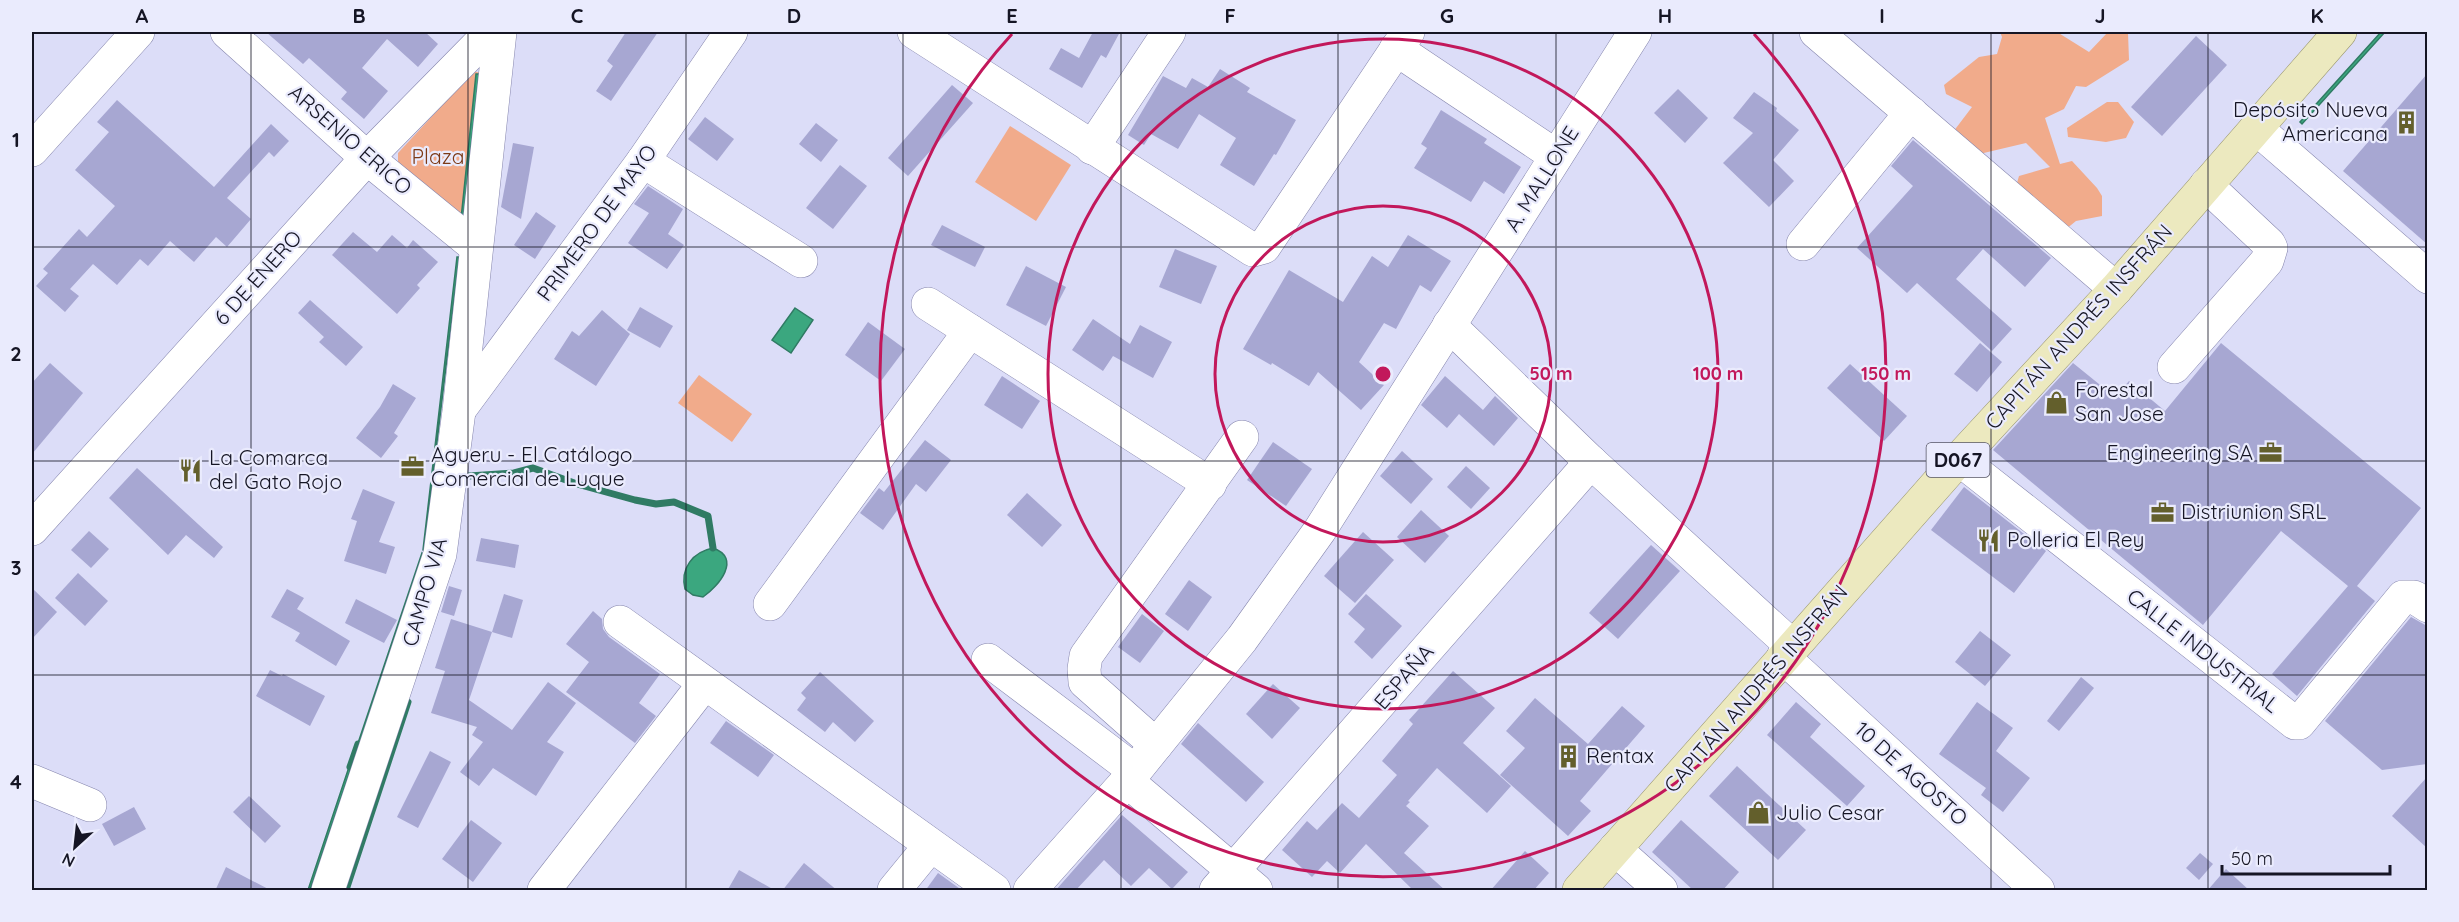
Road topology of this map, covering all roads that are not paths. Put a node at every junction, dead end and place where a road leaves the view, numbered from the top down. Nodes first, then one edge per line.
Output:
1 (138, 32) edge
2 (227, 32) edge
3 (490, 32) edge
4 (500, 32) edge
5 (731, 32) edge
6 (914, 32) edge
7 (1169, 32) edge
8 (1635, 32) edge
9 (1816, 32) edge
10 (2340, 32) edge
11 (1402, 40) edge
12 (1911, 113) junction
13 (2256, 128) junction
14 (1092, 148) junction
15 (32, 150) edge
16 (1556, 156) junction
17 (367, 158) junction
18 (643, 161) junction
19 (2206, 185) junction
20 (1803, 244) dead end
21 (476, 246) junction
22 (801, 261) dead end
23 (2427, 277) edge
24 (2116, 289) junction
25 (928, 304) dead end
26 (1449, 326) junction
27 (970, 331) junction
28 (2174, 367) dead end
29 (459, 411) junction
30 (1242, 437) dead end
31 (1959, 459) junction
32 (1591, 462) junction
33 (1210, 484) junction
34 (32, 529) edge
35 (770, 604) dead end
36 (2427, 606) edge
37 (620, 622) dead end
38 (1788, 652) junction
39 (988, 660) dead end
40 (704, 684) junction
41 (1155, 745) junction
42 (1131, 776) junction
43 (32, 782) edge
44 (90, 805) dead end
45 (930, 846) junction
46 (1615, 849) junction
47 (1235, 884) edge
48 (328, 891) edge
49 (544, 891) edge
50 (894, 891) edge
51 (994, 891) edge
52 (1030, 891) edge
53 (1579, 891) edge
54 (1660, 891) edge
55 (2038, 891) edge

1 - 15 street
2 - 17 street, ARSENIO ERICO
3 - 17 street, 6 DE ENERO
4 - 21 street, CAMPO VIA
5 - 18 street, PRIMERO DE MAYO
6 - 14 street
7 - 14 street
8 - 16 street, A. MALLONE
9 - 12 street
10 - 13 main road, CAPITÁN ANDRÉS INSFRÁN / D067
11 - 14 street
11 - 16 street
12 - 20 street
12 - 24 street
13 - 19 main road, CAPITÁN ANDRÉS INSFRÁN / D067
13 - 23 street
16 - 26 street, A. MALLONE
17 - 21 street, ARSENIO ERICO
17 - 34 street, 6 DE ENERO
18 - 22 street
18 - 29 street, PRIMERO DE MAYO
19 - 24 main road, CAPITÁN ANDRÉS INSFRÁN / D067
19 - 28 street
21 - 29 street, CAMPO VIA
24 - 31 main road, CAPITÁN ANDRÉS INSFRÁN / D067
25 - 27 street
26 - 32 street, 10 DE AGOSTO
26 - 41 street, A. MALLONE
27 - 33 street
27 - 35 street
29 - 48 street, CAMPO VIA
30 - 33 street
31 - 36 street, CALLE INDUSTRIAL
31 - 38 main road, CAPITÁN ANDRÉS INSFRÁN / D067
32 - 38 street, 10 DE AGOSTO
32 - 47 street, ESPAÑA
33 - 41 street
37 - 40 street
38 - 46 main road, CAPITÁN ANDRÉS INSFRÁN / D067
38 - 55 street, 10 DE AGOSTO
39 - 42 street
40 - 45 street
40 - 49 street
41 - 42 street, A. MALLONE
42 - 47 street
42 - 52 street, A. MALLONE
43 - 44 street
45 - 50 street
45 - 51 street
46 - 53 main road, CAPITÁN ANDRÉS INSFRÁN / D067
46 - 54 street

